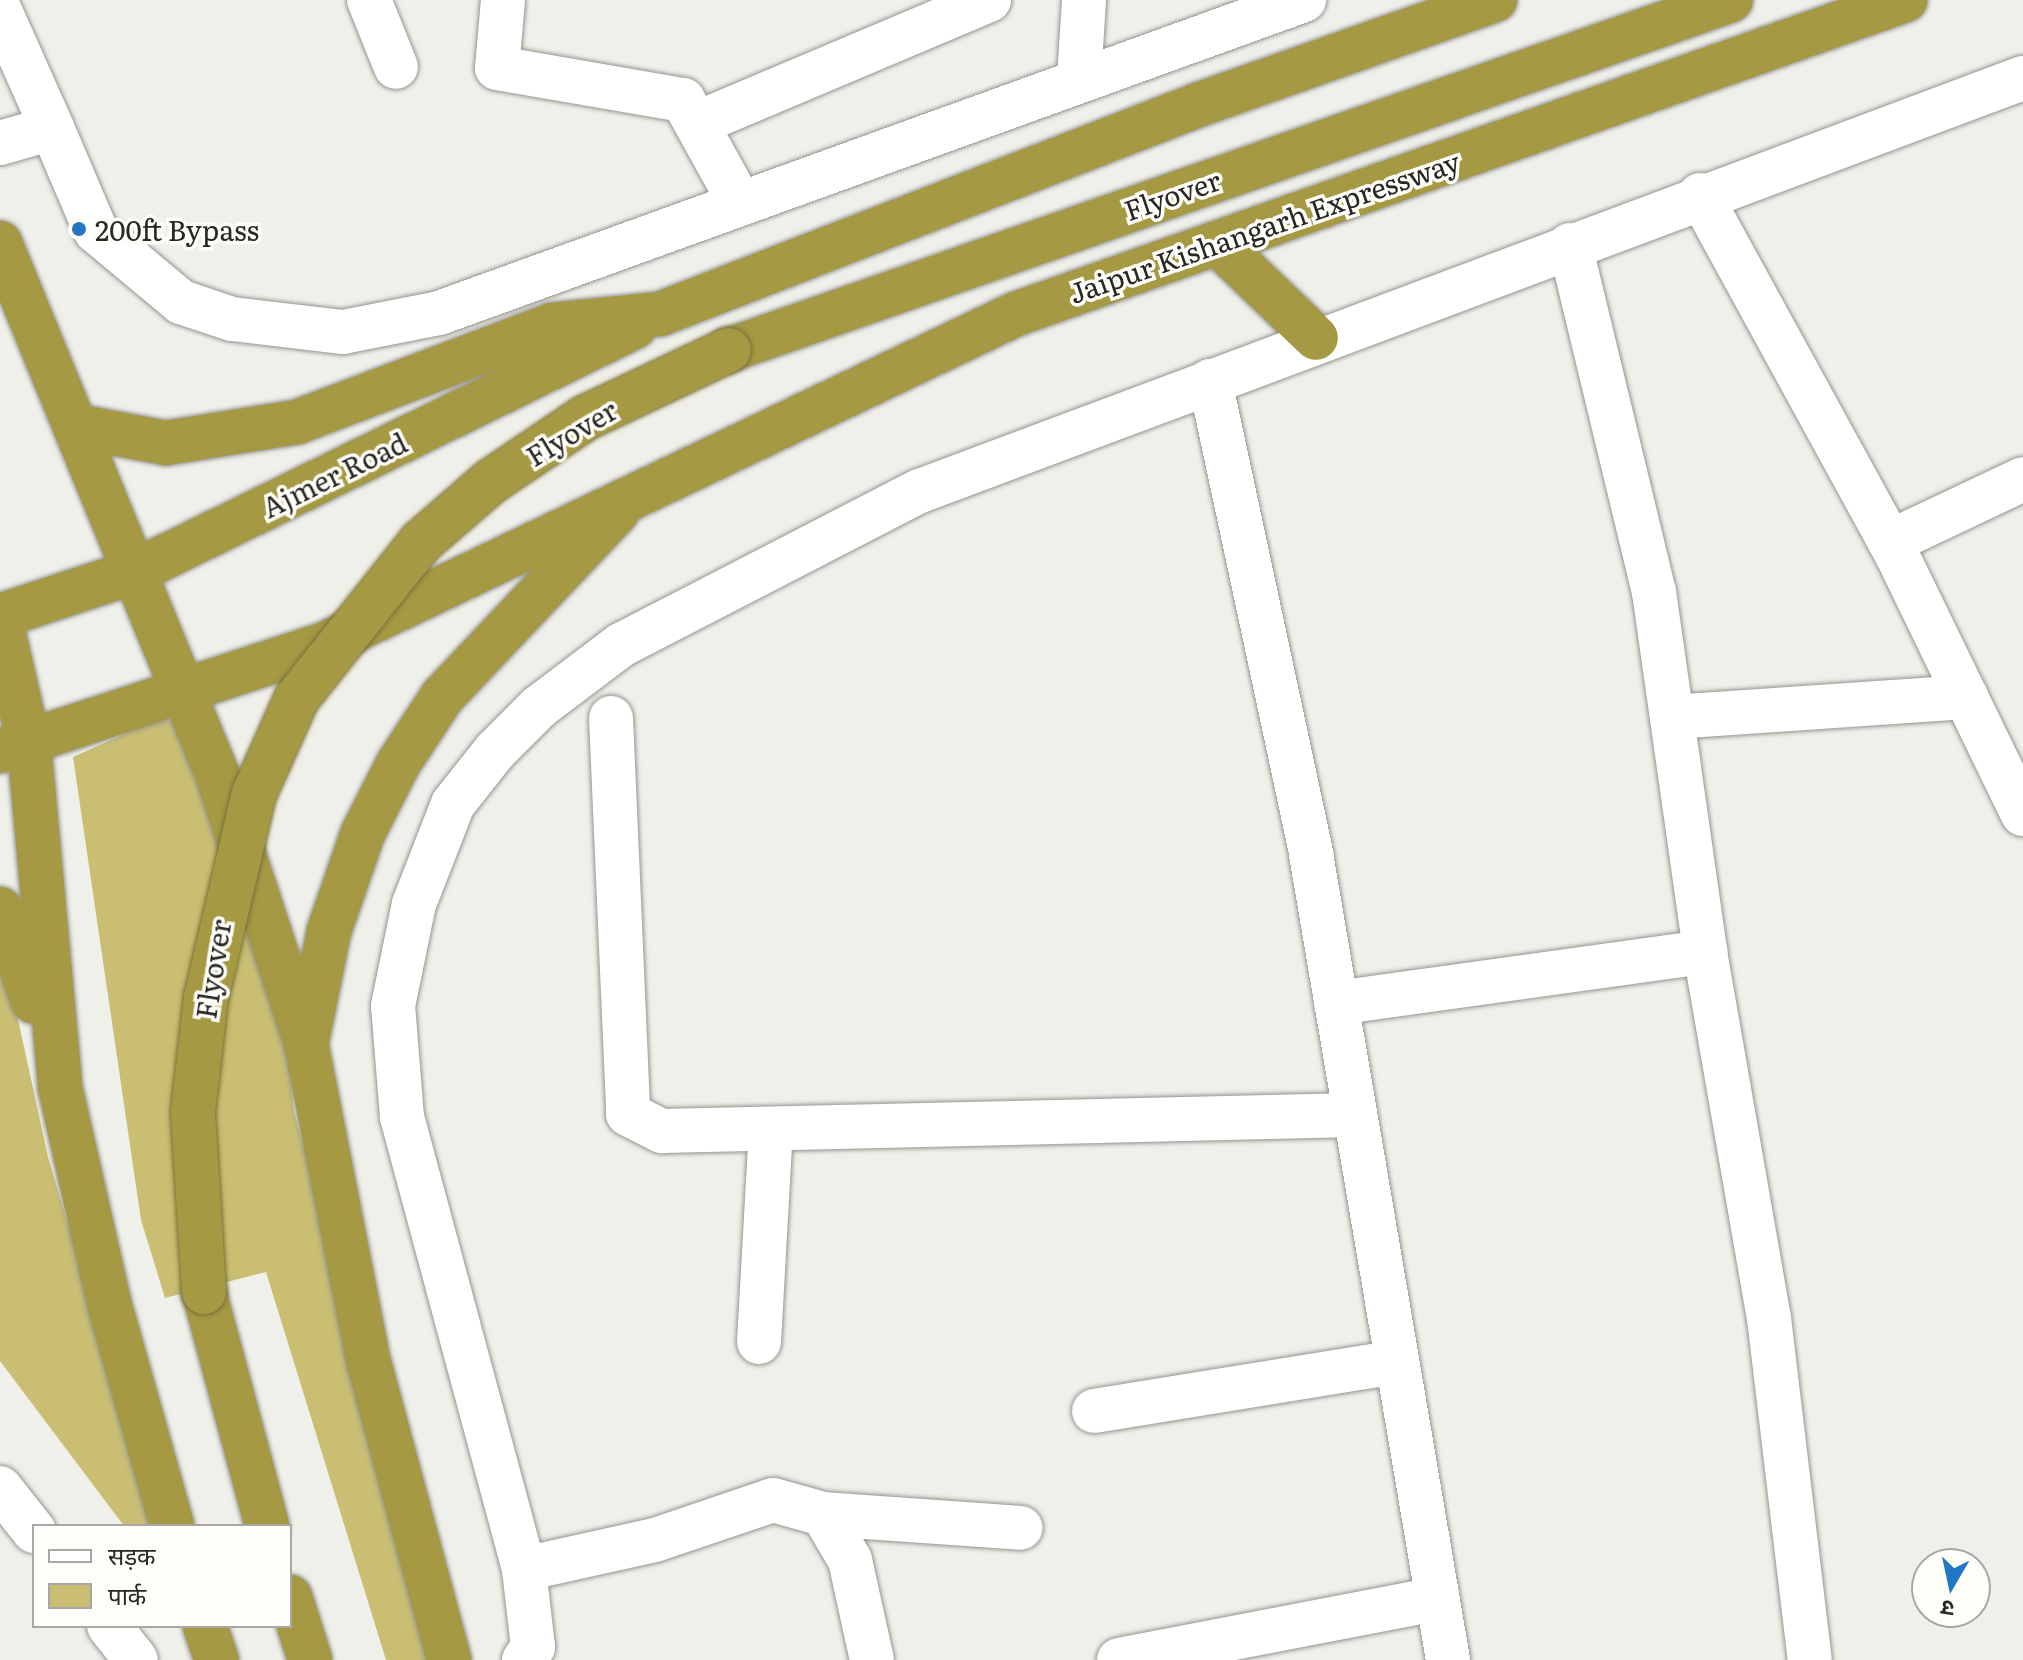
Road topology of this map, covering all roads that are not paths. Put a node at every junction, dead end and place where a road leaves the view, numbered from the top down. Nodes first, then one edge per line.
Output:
1 (369, 0) edge
2 (503, 0) edge
3 (989, 0) edge
4 (1084, 0) edge
5 (1304, 0) edge
6 (1495, 0) edge
7 (1731, 0) edge
8 (1905, 0) edge
9 (0, 11) edge
10 (396, 67) dead end
11 (1079, 78) junction
12 (2023, 78) edge
13 (698, 123) junction
14 (52, 128) junction
15 (0, 143) edge
16 (1700, 195) junction
17 (740, 203) junction
18 (0, 243) edge
19 (1217, 243) junction
20 (1570, 245) junction
21 (660, 314) junction
22 (1316, 338) junction
23 (1210, 381) junction
24 (76, 426) junction
25 (2023, 479) edge
26 (639, 490) junction
27 (1890, 542) junction
28 (136, 571) junction
29 (0, 617) edge
30 (186, 694) junction
31 (1966, 697) junction
32 (1672, 717) junction
33 (611, 718) dead end
34 (15, 747) edge
35 (2023, 814) edge
36 (0, 909) edge
37 (1705, 952) junction
38 (1336, 1003) junction
39 (306, 1043) junction
40 (60, 1087) junction
41 (1355, 1115) junction
42 (771, 1130) junction
43 (759, 1342) dead end
44 (1397, 1362) junction
45 (1094, 1411) dead end
46 (0, 1488) edge
47 (823, 1514) junction
48 (171, 1524) edge
49 (266, 1524) edge
50 (32, 1528) edge
51 (1021, 1528) dead end
52 (524, 1569) junction
53 (1437, 1599) junction
54 (292, 1603) edge
55 (111, 1628) edge
56 (206, 1628) edge
57 (136, 1660) edge
58 (217, 1660) edge
59 (310, 1660) edge
60 (449, 1660) edge
61 (524, 1660) edge
62 (872, 1660) edge
63 (1119, 1660) edge
64 (1448, 1660) edge
65 (1810, 1660) edge

1 - 10 street
2 - 13 street
3 - 13 street
4 - 11 street
5 - 11 street
6 - 21 highway
7 - 49 highway, Flyover, bridge
8 - 19 highway, Jaipur Kishangarh Expressway
9 - 14 street
11 - 17 street
12 - 16 street
13 - 17 street
14 - 15 street
14 - 17 street
16 - 20 street
16 - 27 street
18 - 24 highway
19 - 22 highway
19 - 26 highway, Jaipur Kishangarh Expressway
20 - 22 street
20 - 32 street
21 - 24 highway
21 - 28 highway, Ajmer Road
22 - 23 street
23 - 38 street
23 - 52 street
24 - 28 highway
25 - 27 street
26 - 30 highway
26 - 39 highway
27 - 31 street
28 - 29 highway, Ajmer Road
28 - 30 highway
29 - 34 highway
30 - 34 highway
30 - 39 highway
31 - 32 street
31 - 35 street
32 - 37 street
33 - 42 street
34 - 40 highway
36 - 40 highway
37 - 38 street
37 - 65 street
38 - 41 street
39 - 60 highway
40 - 48 highway
41 - 42 street
41 - 44 street
42 - 43 street
44 - 45 street
44 - 53 street
46 - 50 street
47 - 51 street
47 - 52 street
47 - 62 street
52 - 61 street
53 - 63 street
53 - 64 street
54 - 59 highway
55 - 57 street
56 - 58 highway

